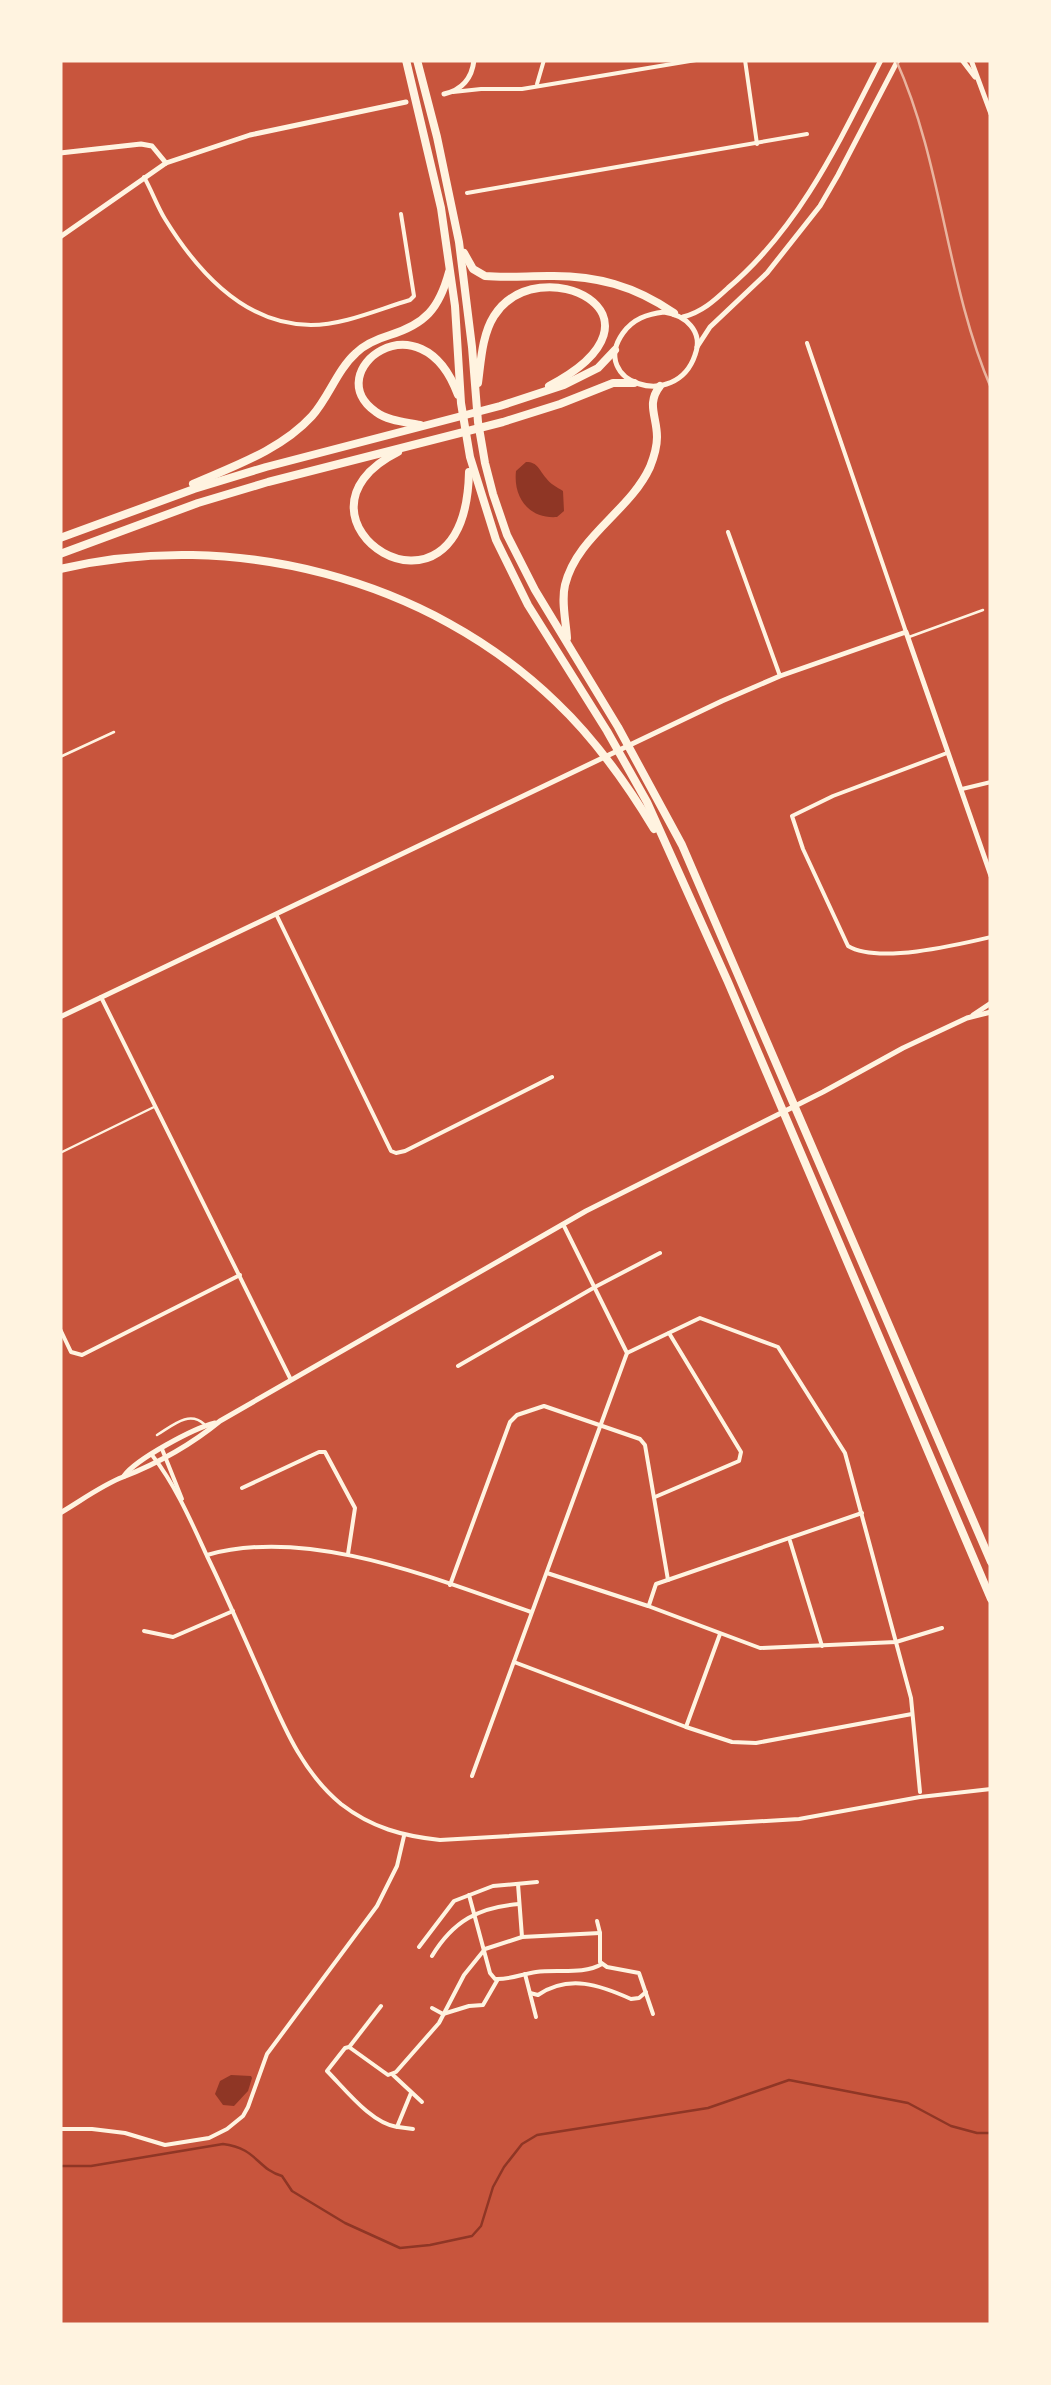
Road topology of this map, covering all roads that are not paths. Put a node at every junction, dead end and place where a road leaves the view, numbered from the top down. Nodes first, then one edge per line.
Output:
1 (406, 60) edge
2 (417, 60) edge
3 (474, 60) edge
4 (544, 60) edge
5 (645, 60) edge
6 (696, 60) edge
7 (745, 60) edge
8 (881, 60) edge
9 (898, 60) edge
10 (962, 60) edge
11 (971, 60) edge
12 (646, 68) junction
13 (537, 86) junction
14 (982, 86) junction
15 (453, 92) junction
16 (444, 94) dead end
17 (406, 102) dead end
18 (991, 114) edge
19 (807, 134) dead end
20 (757, 144) junction
21 (60, 154) edge
22 (166, 163) junction
23 (144, 177) junction
24 (467, 193) dead end
25 (401, 214) dead end
26 (60, 236) edge
27 (459, 242) junction
28 (450, 268) junction
29 (679, 315) junction
30 (808, 343) dead end
31 (697, 347) junction
32 (616, 350) junction
33 (634, 383) junction
34 (660, 386) junction
35 (476, 397) junction
36 (528, 398) junction
37 (461, 403) junction
38 (425, 426) junction
39 (411, 446) junction
40 (470, 458) junction
41 (130, 511) junction
42 (728, 532) dead end
43 (60, 538) edge
44 (60, 554) edge
45 (60, 569) edge
46 (983, 610) dead end
47 (907, 635) junction
48 (568, 644) junction
49 (780, 676) junction
50 (114, 732) dead end
51 (949, 752) junction
52 (60, 757) edge
53 (991, 782) edge
54 (962, 790) junction
55 (672, 858) junction
56 (991, 876) edge
57 (276, 914) junction
58 (991, 937) edge
59 (101, 997) junction
60 (991, 1003) edge
61 (991, 1012) edge
62 (60, 1017) edge
63 (968, 1018) junction
64 (552, 1077) dead end
65 (156, 1106) junction
66 (60, 1153) edge
67 (563, 1224) junction
68 (660, 1253) dead end
69 (240, 1275) junction
70 (595, 1286) junction
71 (60, 1329) edge
72 (669, 1333) junction
73 (626, 1353) junction
74 (458, 1366) dead end
75 (292, 1381) junction
76 (220, 1422) junction
77 (601, 1425) junction
78 (205, 1426) junction
79 (157, 1434) dead end
80 (164, 1452) junction
81 (154, 1458) junction
82 (242, 1488) dead end
83 (655, 1498) junction
84 (184, 1504) junction
85 (60, 1513) edge
86 (862, 1513) junction
87 (790, 1539) junction
88 (348, 1554) junction
89 (207, 1555) junction
90 (991, 1562) edge
91 (546, 1573) junction
92 (668, 1580) junction
93 (450, 1585) junction
94 (991, 1599) edge
95 (648, 1606) junction
96 (233, 1612) junction
97 (531, 1612) junction
98 (942, 1628) dead end
99 (144, 1630) dead end
100 (720, 1634) junction
101 (896, 1642) junction
102 (822, 1646) junction
103 (514, 1662) junction
104 (914, 1714) junction
105 (686, 1727) junction
106 (472, 1776) dead end
107 (991, 1790) edge
108 (920, 1792) dead end
109 (404, 1836) junction
110 (537, 1882) dead end
111 (518, 1884) junction
112 (469, 1895) junction
113 (519, 1904) junction
114 (475, 1916) junction
115 (597, 1921) dead end
116 (600, 1933) junction
117 (522, 1937) junction
118 (419, 1948) dead end
119 (484, 1949) junction
120 (432, 1956) dead end
121 (602, 1964) junction
122 (592, 1970) junction
123 (525, 1974) junction
124 (498, 1979) junction
125 (590, 1983) junction
126 (646, 1992) junction
127 (530, 1993) junction
128 (381, 2006) dead end
129 (432, 2008) dead end
130 (443, 2014) junction
131 (653, 2014) dead end
132 (536, 2017) dead end
133 (350, 2047) junction
134 (392, 2074) junction
135 (411, 2093) junction
136 (422, 2102) dead end
137 (397, 2126) junction
138 (60, 2129) edge
139 (413, 2129) dead end
140 (155, 2143) junction
141 (157, 2153) dead end

1 - 28 highway
2 - 27 highway
3 - 15 street
4 - 13 street
5 - 12 street
6 - 12 street
7 - 20 street
8 - 29 street
9 - 31 street
10 - 14 street
11 - 14 street
12 - 13 street
13 - 15 street
14 - 18 street
15 - 16 street
17 - 22 street
19 - 20 street
20 - 24 street
21 - 22 street
22 - 23 street
23 - 25 street
23 - 26 street
27 - 29 highway
27 - 35 highway
28 - 37 highway
28 - 41 highway
29 - 31 street
29 - 32 street
30 - 47 street
31 - 34 street
32 - 33 street
32 - 36 highway
33 - 34 street
33 - 39 highway
34 - 48 highway
35 - 36 highway
35 - 48 highway
36 - 38 highway
37 - 38 highway
37 - 40 highway
38 - 41 highway
39 - 40 highway
39 - 44 highway
40 - 55 highway
41 - 43 highway
42 - 49 street
45 - 55 highway
46 - 47 lane
47 - 49 street
47 - 51 street
48 - 90 highway
49 - 57 street
50 - 52 lane
51 - 54 street
51 - 58 street
53 - 54 street
54 - 56 street
55 - 94 highway
57 - 59 street
57 - 64 street
59 - 62 street
59 - 65 street
60 - 63 street
61 - 63 street
63 - 67 street
65 - 66 lane
65 - 69 street
67 - 70 street
67 - 75 street
68 - 70 street
69 - 71 street
69 - 75 street
70 - 73 street
70 - 74 street
72 - 73 street
72 - 83 street
72 - 86 street
73 - 77 street
75 - 76 street
76 - 78 street
76 - 80 street
77 - 83 street
77 - 91 street
77 - 93 street
78 - 79 lane
78 - 80 street
80 - 81 street
80 - 84 street
81 - 84 street
81 - 85 street
82 - 88 street
83 - 92 street
84 - 89 street
86 - 87 street
86 - 101 street
87 - 92 street
87 - 102 street
88 - 89 street
88 - 93 street
89 - 96 street
91 - 95 street
91 - 97 street
92 - 95 street
93 - 97 street
95 - 100 street
96 - 99 street
96 - 109 street
97 - 103 street
98 - 101 street
100 - 102 street
100 - 105 street
101 - 102 street
101 - 104 street
103 - 105 street
103 - 106 street
104 - 105 street
104 - 108 street
107 - 109 street
109 - 140 street
110 - 111 street
111 - 112 street
111 - 113 street
112 - 114 street
112 - 118 street
113 - 114 street
113 - 117 street
114 - 119 street
114 - 120 street
115 - 116 street
116 - 117 street
116 - 121 street
117 - 119 street
119 - 124 street
119 - 130 street
121 - 122 street
121 - 126 street
122 - 123 street
122 - 125 street
123 - 124 street
123 - 127 street
124 - 130 street
125 - 126 street
125 - 127 street
126 - 131 street
127 - 132 street
128 - 133 street
129 - 130 street
130 - 134 street
133 - 134 street
133 - 137 street
134 - 135 street
135 - 136 street
135 - 137 street
137 - 139 street
138 - 140 street
140 - 141 lane

